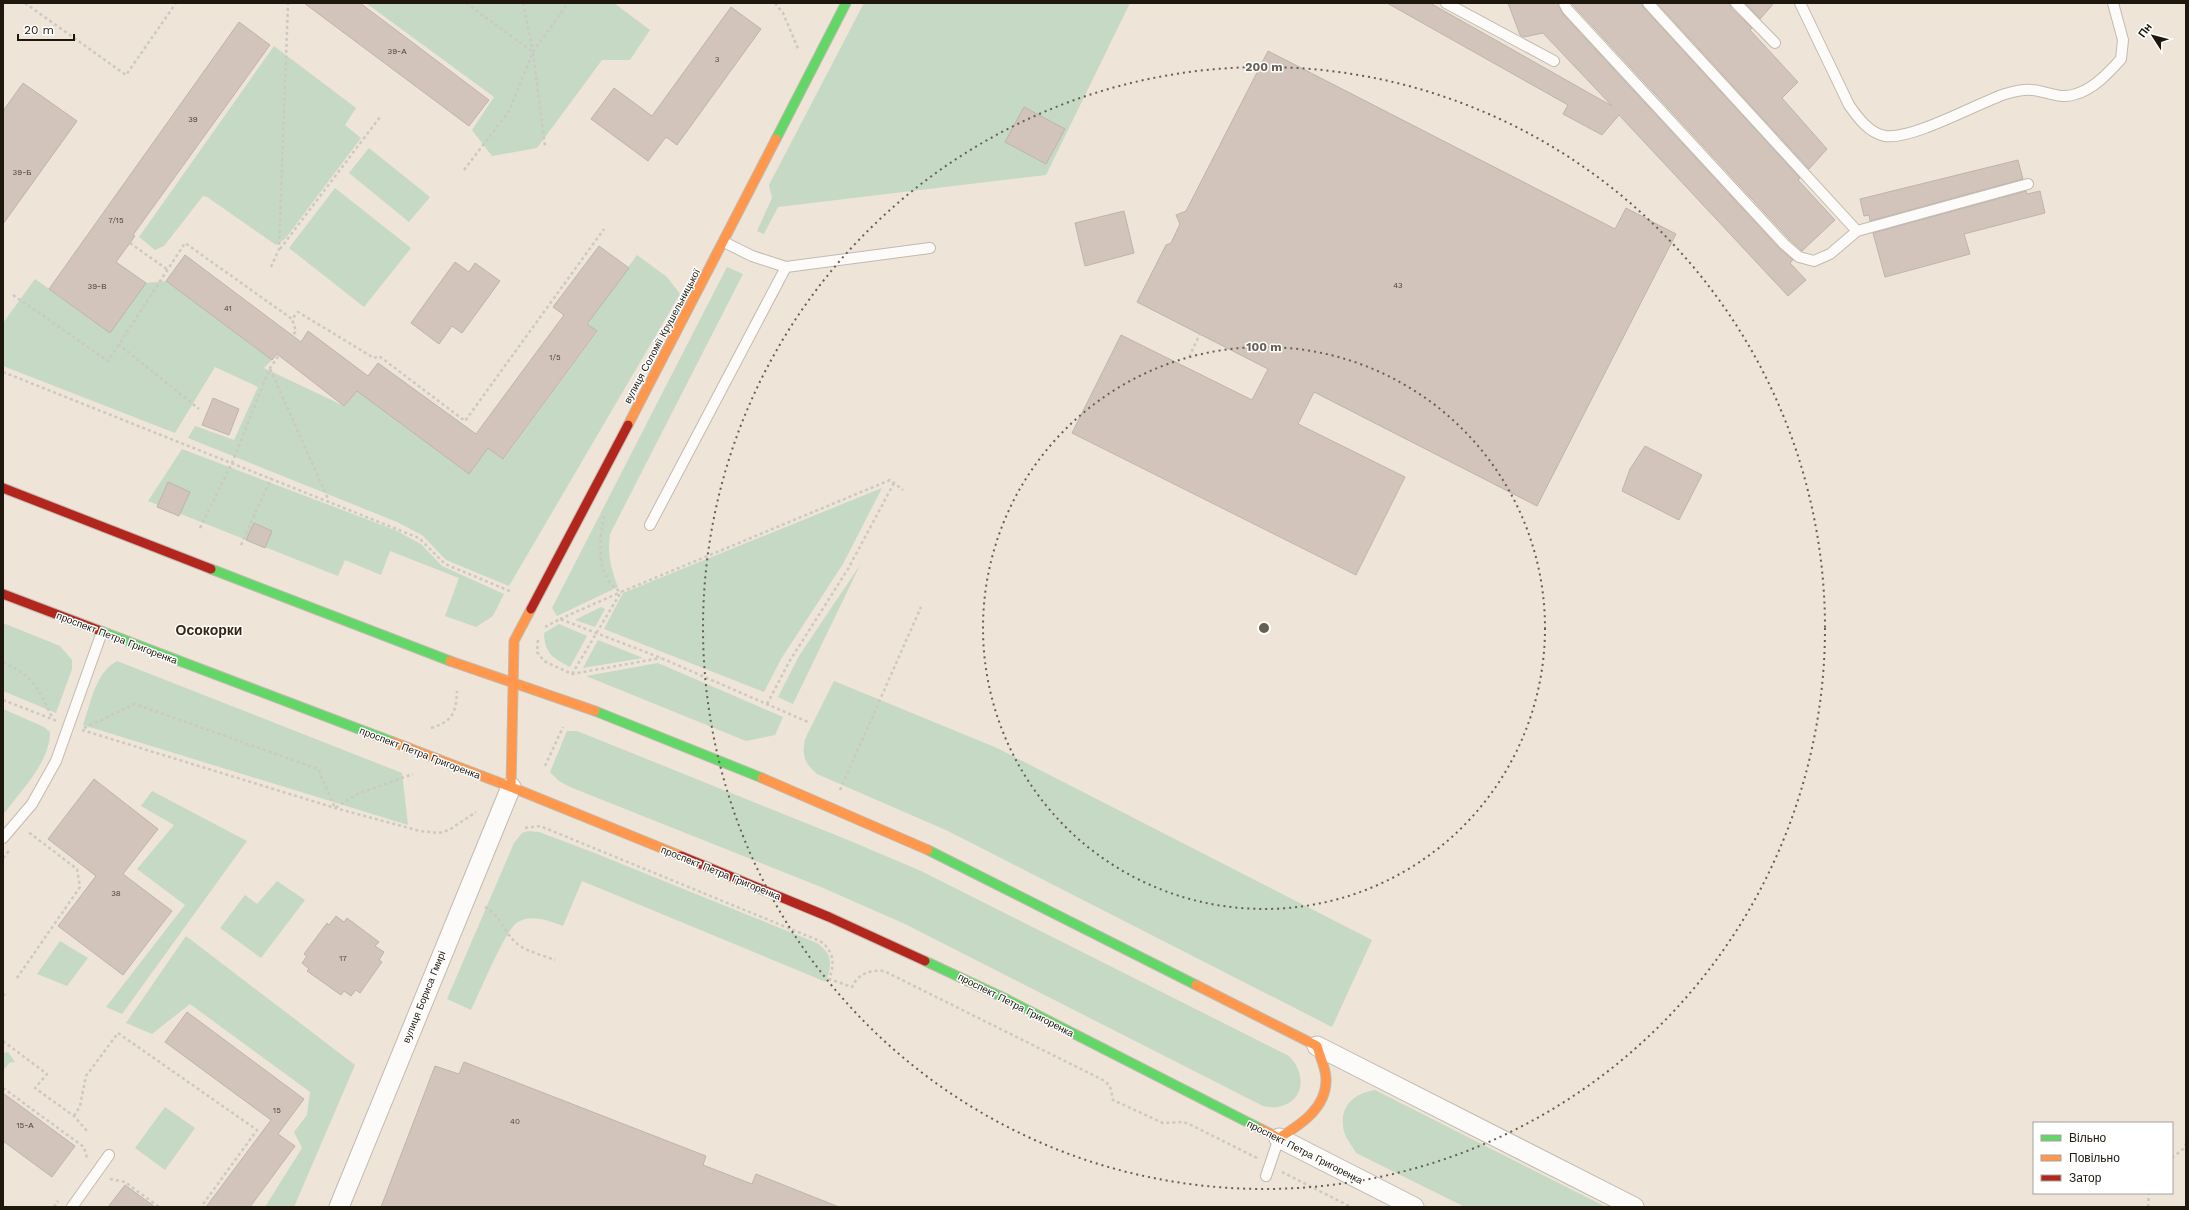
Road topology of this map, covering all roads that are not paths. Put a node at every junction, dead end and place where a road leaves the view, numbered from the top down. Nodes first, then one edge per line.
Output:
1 (846, 3) edge
2 (1446, 3) edge
3 (1564, 3) edge
4 (1648, 3) edge
5 (1736, 3) edge
6 (1800, 3) edge
7 (2113, 3) edge
8 (1775, 43) dead end
9 (1554, 61) dead end
10 (2028, 184) dead end
11 (1857, 231) junction
12 (724, 242) junction
13 (930, 248) dead end
14 (786, 267) junction
15 (4, 490) edge
16 (650, 525) dead end
17 (3, 594) edge
18 (102, 632) junction
19 (513, 682) junction
20 (510, 787) junction
21 (3, 838) edge
22 (1317, 1046) junction
23 (1279, 1138) junction
24 (109, 1155) dead end
25 (1266, 1176) dead end
26 (72, 1207) edge
27 (339, 1207) edge
28 (1414, 1207) edge
29 (1634, 1207) edge

1 - 12 street, вулиця Соломії Крушельницької
2 - 9 lane
3 - 11 lane
4 - 11 lane
5 - 8 lane
6 - 7 lane
10 - 11 lane
12 - 14 lane
12 - 19 street, вулиця Соломії Крушельницької
13 - 14 lane
14 - 16 lane
15 - 19 street
17 - 18 street, проспект Петра Григоренка
18 - 20 street, проспект Петра Григоренка
18 - 21 lane
19 - 20 street, вулиця Соломії Крушельницької
19 - 22 street
20 - 23 street, проспект Петра Григоренка
20 - 27 street, вулиця Бориса Гмирі
22 - 23 street
22 - 29 street
23 - 25 lane
23 - 28 street, проспект Петра Григоренка
24 - 26 lane

